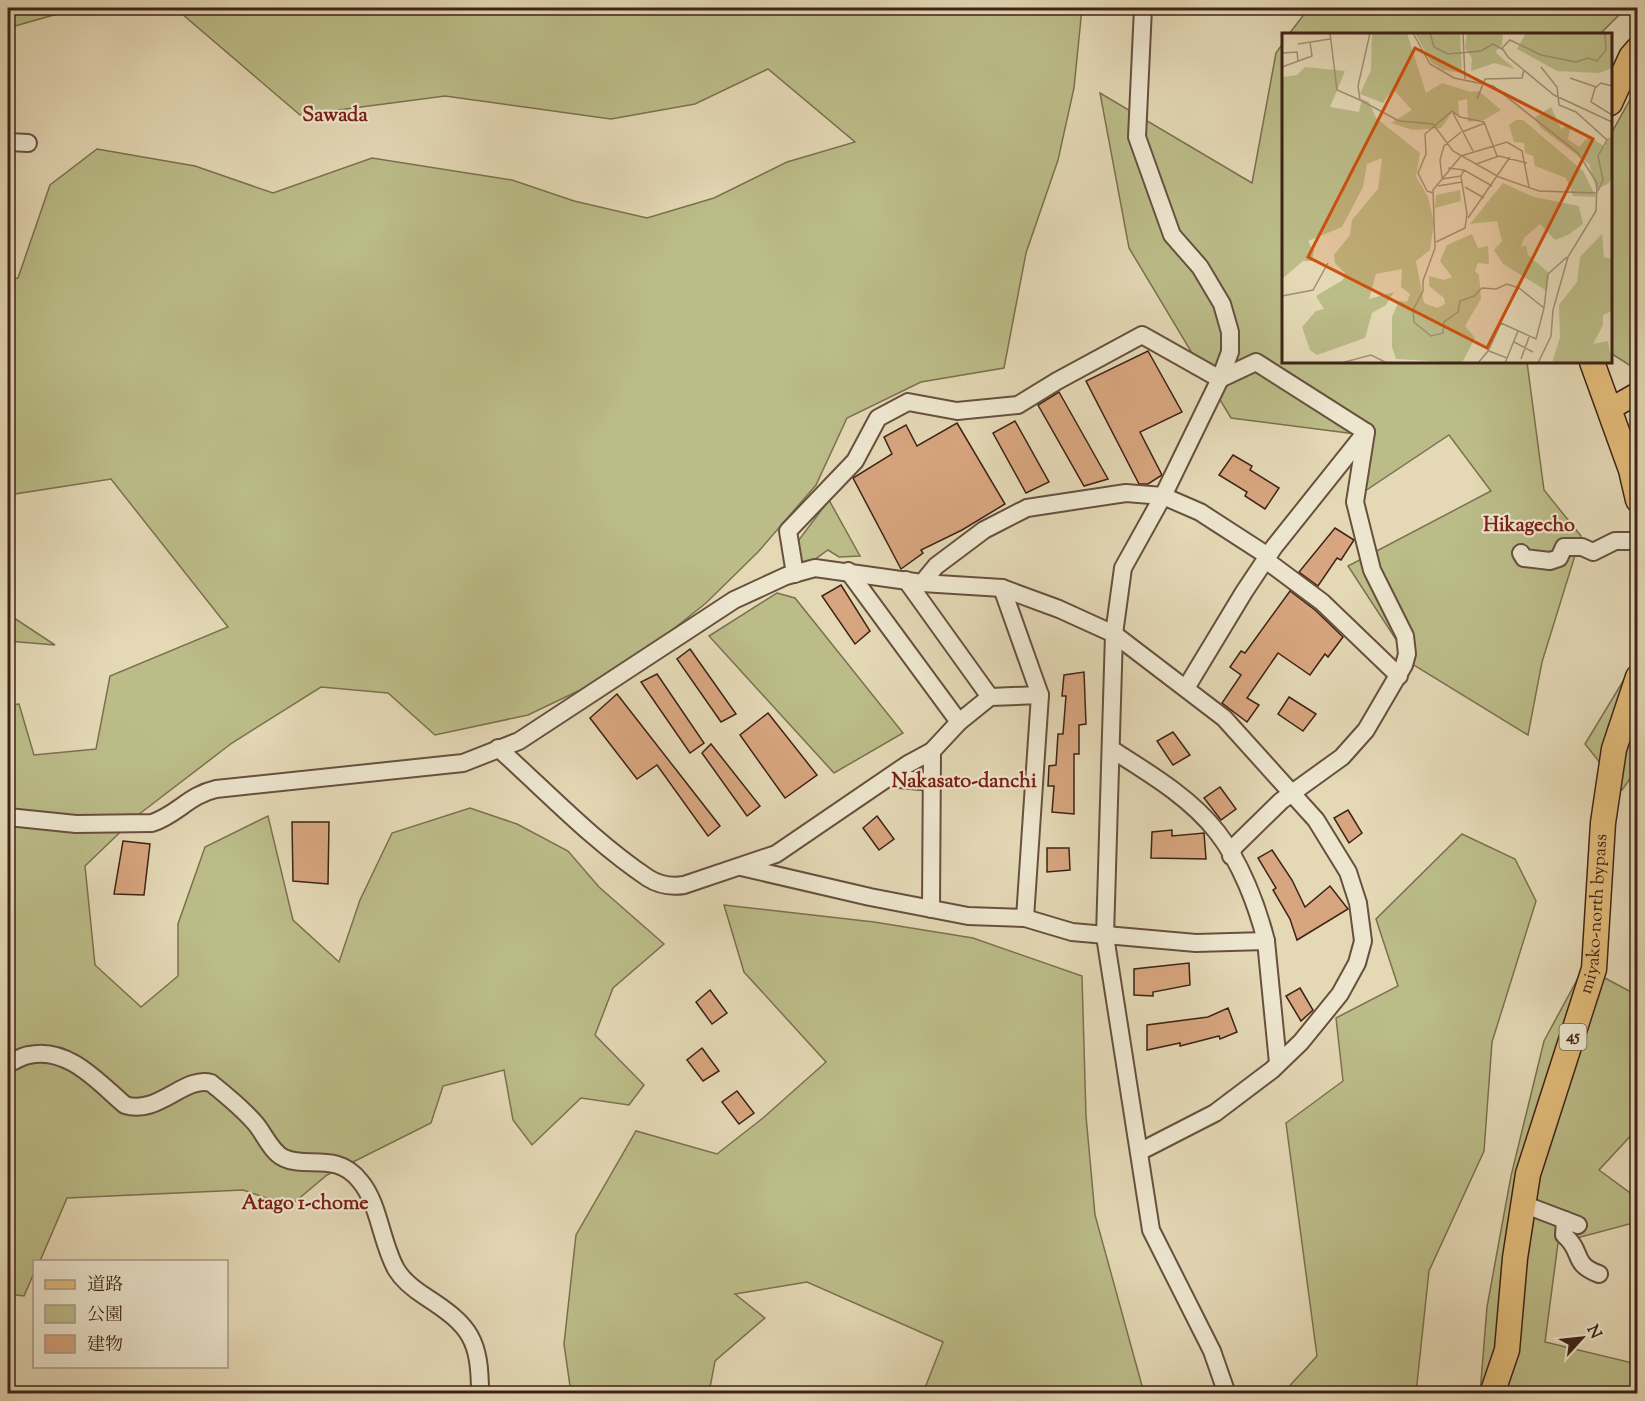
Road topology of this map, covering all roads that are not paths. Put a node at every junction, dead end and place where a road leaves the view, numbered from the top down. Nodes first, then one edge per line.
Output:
1 (1143, 8) edge
2 (1638, 49) edge
3 (1612, 101) edge
4 (8, 142) edge
5 (28, 143) dead end
6 (1592, 363) edge
7 (1220, 379) junction
8 (1638, 393) edge
9 (1610, 409) junction
10 (1365, 432) junction
11 (1163, 496) junction
12 (1638, 500) edge
13 (1638, 541) edge
14 (1521, 553) dead end
15 (1267, 558) junction
16 (848, 571) junction
17 (795, 574) junction
18 (914, 582) junction
19 (1002, 588) junction
20 (1114, 634) junction
21 (1399, 676) junction
22 (1638, 677) edge
23 (1186, 688) junction
24 (1040, 695) junction
25 (990, 697) junction
26 (959, 722) junction
27 (498, 748) junction
28 (1111, 748) junction
29 (932, 751) junction
30 (888, 778) junction
31 (933, 782) junction
32 (1292, 792) junction
33 (8, 817) edge
34 (1231, 856) junction
35 (741, 867) junction
36 (931, 909) junction
37 (1025, 918) junction
38 (1105, 936) junction
39 (1266, 941) junction
40 (1278, 1063) junction
41 (8, 1064) edge
42 (1139, 1152) junction
43 (1523, 1204) junction
44 (1599, 1274) dead end
45 (480, 1394) edge
46 (1227, 1394) edge
47 (1492, 1394) edge

1 - 7 street
2 - 3 highway
4 - 5 street
6 - 9 highway
7 - 10 street
7 - 11 street
7 - 17 street
8 - 9 main road
9 - 12 highway
10 - 15 street
10 - 21 street
11 - 15 street
11 - 18 street
11 - 20 street
13 - 14 street
15 - 21 street
15 - 23 street
16 - 17 street
16 - 18 street
16 - 26 street
17 - 27 street
18 - 19 street
18 - 25 street
19 - 20 street
19 - 24 street
20 - 23 street
20 - 28 street
21 - 32 street
22 - 43 highway, miyako-north bypass / 45
23 - 32 street
24 - 25 street
24 - 37 street
25 - 26 street
26 - 29 street
27 - 33 street
27 - 35 street
28 - 34 street
28 - 38 street
29 - 30 street
29 - 31 street
30 - 31 street
30 - 35 street
31 - 36 street
32 - 34 street
32 - 40 street
34 - 39 street
35 - 36 street
36 - 37 street
37 - 38 street
38 - 39 street
38 - 42 street
39 - 40 street
40 - 42 street
41 - 45 street
42 - 46 street
43 - 44 street
43 - 47 highway, miyako-north bypass / 45

